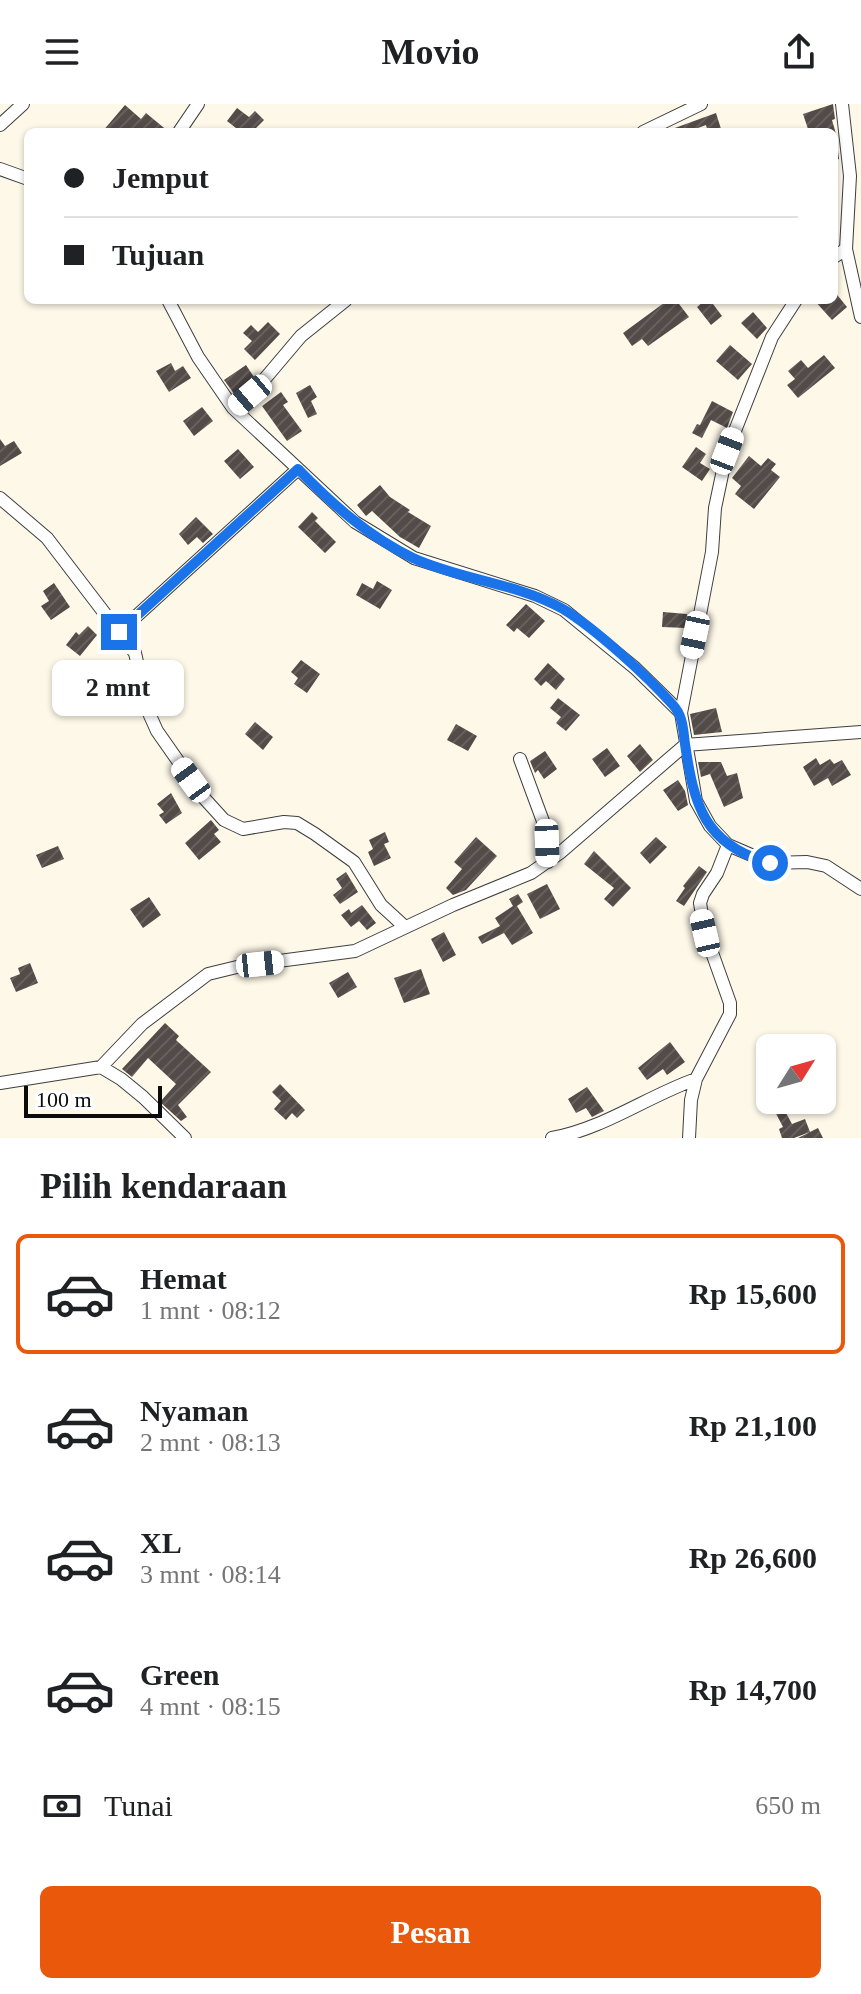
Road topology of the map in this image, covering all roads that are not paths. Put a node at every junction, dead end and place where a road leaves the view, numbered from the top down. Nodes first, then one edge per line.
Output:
1 (23, 104) edge
2 (198, 104) edge
3 (701, 104) edge
4 (842, 104) edge
5 (0, 125) edge
6 (182, 128) edge
7 (651, 128) edge
8 (0, 169) edge
9 (24, 178) edge
10 (846, 249) junction
11 (838, 254) edge
12 (170, 304) edge
13 (341, 304) edge
14 (793, 304) edge
15 (861, 317) edge
16 (233, 408) junction
17 (298, 469) junction
18 (0, 498) edge
19 (119, 632) junction
20 (681, 713) junction
21 (861, 732) edge
22 (685, 745) junction
23 (520, 759) dead end
24 (728, 845) junction
25 (548, 862) junction
26 (861, 889) edge
27 (405, 927) junction
28 (101, 1067) junction
29 (696, 1079) junction
30 (0, 1083) edge
31 (185, 1138) edge
32 (552, 1138) edge
33 (689, 1138) edge

1 - 5 street
2 - 6 street
3 - 7 street
4 - 10 street
8 - 9 street
10 - 11 street
10 - 15 street
12 - 16 street
13 - 16 street
14 - 20 street
16 - 17 street
17 - 19 street
17 - 20 street
18 - 19 street
19 - 27 street
20 - 22 street
21 - 22 street
22 - 24 street
22 - 25 street
23 - 25 street
24 - 26 street
24 - 29 street
25 - 27 street
27 - 28 street
28 - 30 street
28 - 31 street
29 - 32 street
29 - 33 street

